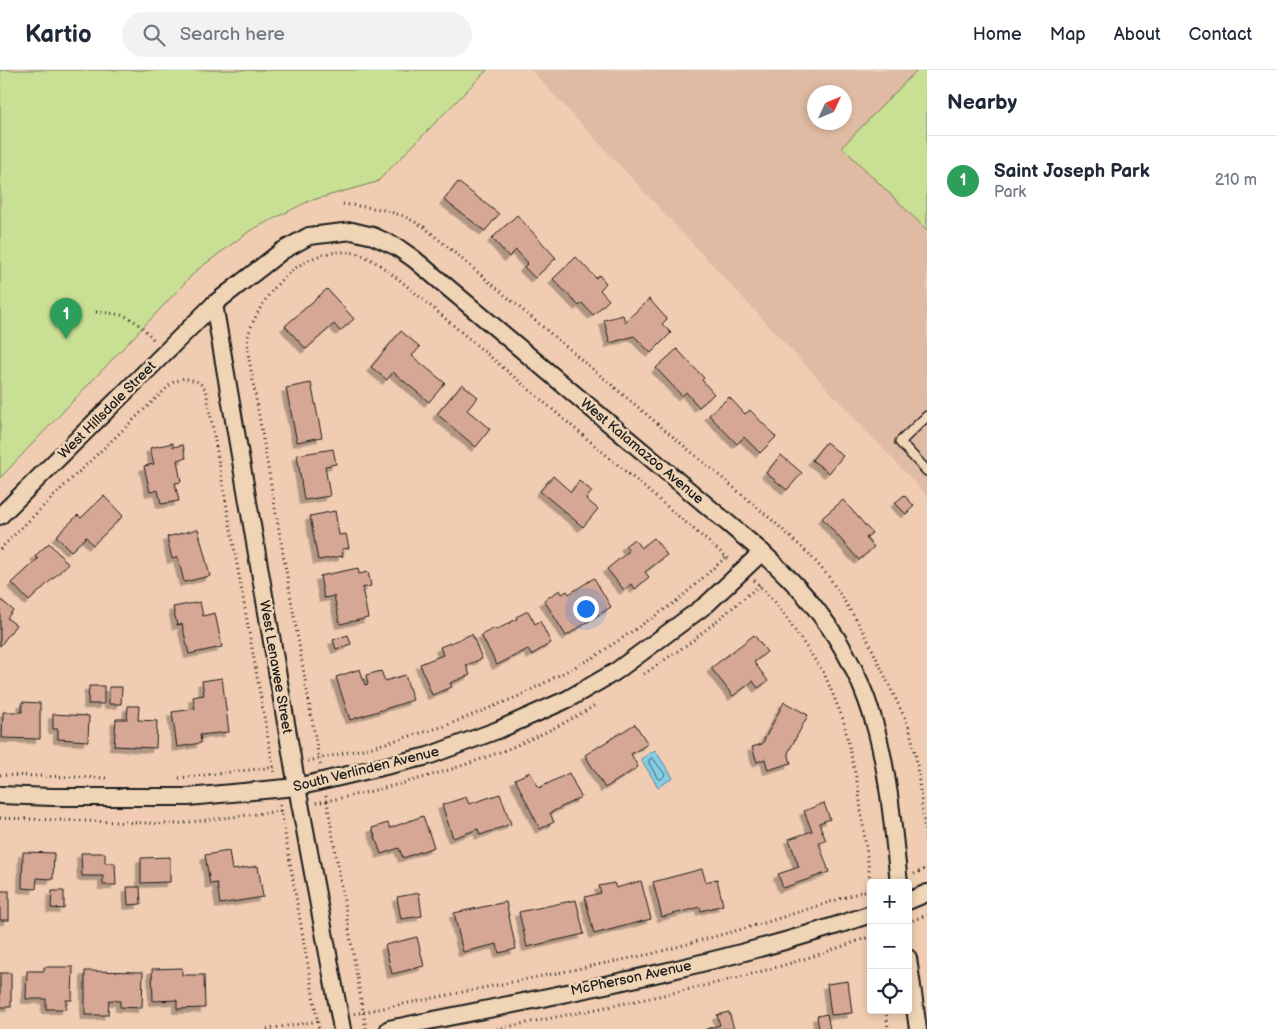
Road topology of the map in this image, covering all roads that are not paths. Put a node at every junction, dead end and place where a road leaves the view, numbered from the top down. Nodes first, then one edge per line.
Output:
1 (214, 304) junction
2 (927, 416) edge
3 (927, 471) edge
4 (0, 516) edge
5 (762, 552) junction
6 (297, 787) junction
7 (0, 795) edge
8 (899, 879) edge
9 (927, 893) edge
10 (912, 899) edge
11 (867, 915) edge
12 (910, 969) edge
13 (341, 1023) edge
14 (389, 1029) edge
15 (918, 1029) edge

1 - 4 street, West Hillsdale Street
1 - 5 street, West Kalamazoo Avenue
1 - 6 street, West Lenawee Street
2 - 3 lane
5 - 6 street, South Verlinden Avenue
5 - 8 street, West Kalamazoo Avenue
6 - 7 street, South Verlinden Avenue
6 - 13 street, West Lenawee Street
9 - 10 street
11 - 14 street, McPherson Avenue
12 - 15 street

